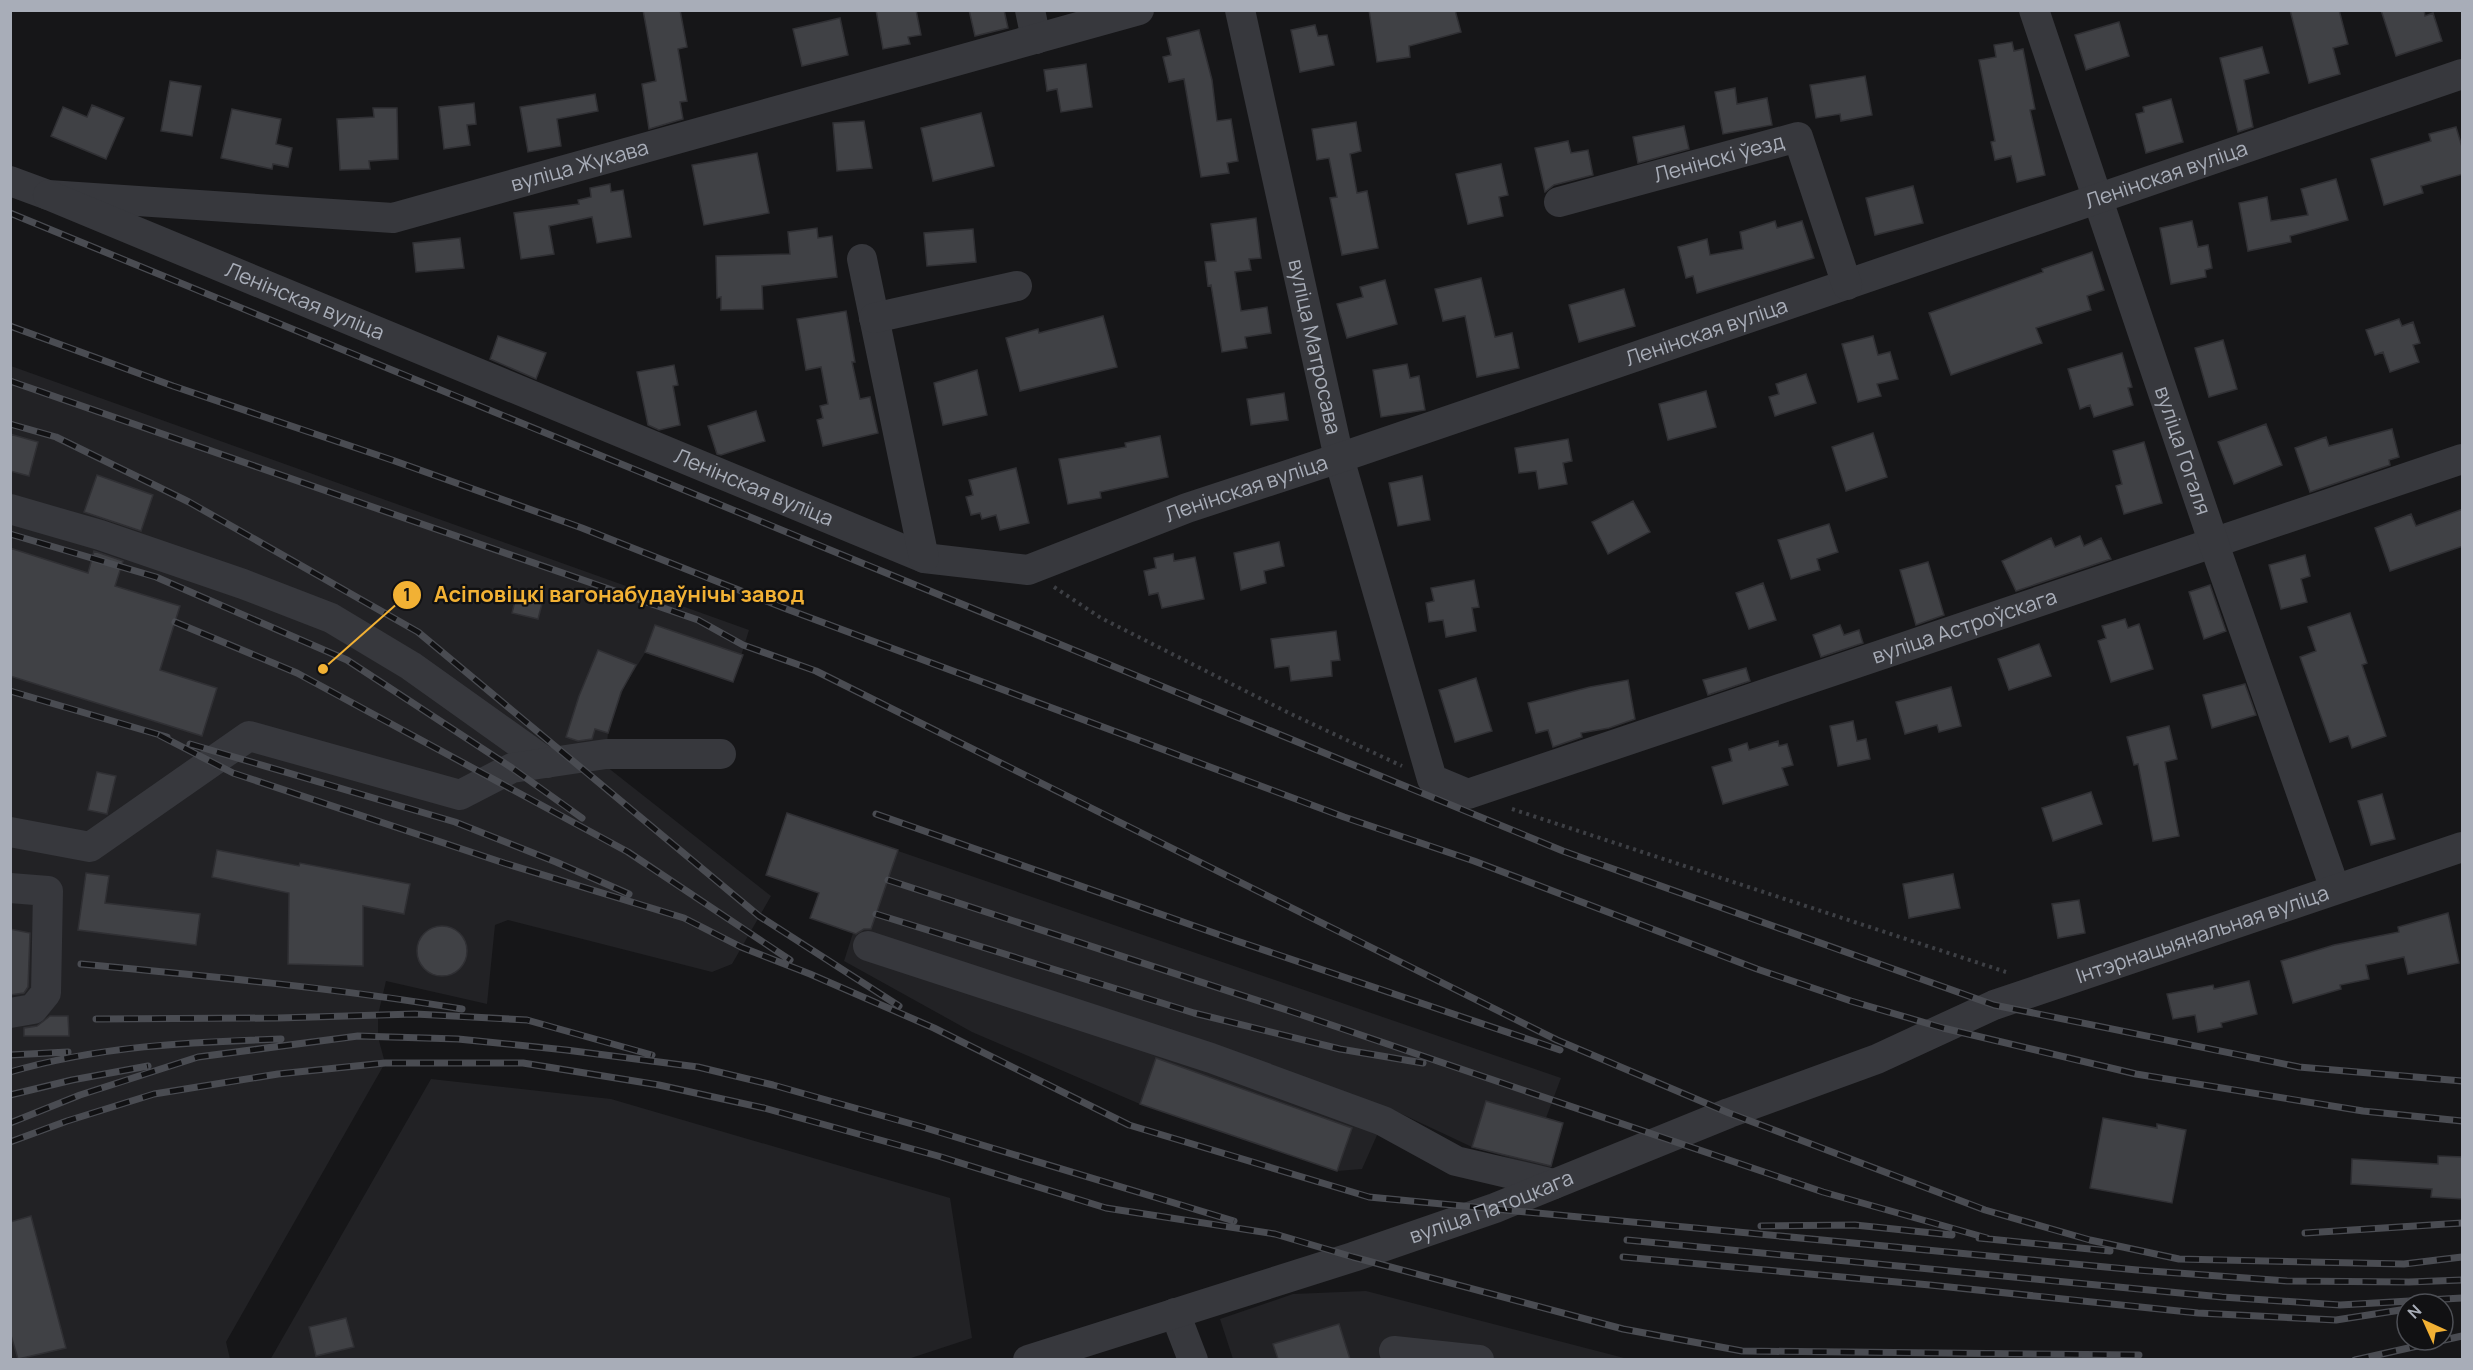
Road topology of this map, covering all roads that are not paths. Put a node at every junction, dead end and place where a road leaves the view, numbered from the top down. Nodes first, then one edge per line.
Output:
1 (1030, 10) edge
2 (1139, 10) edge
3 (1240, 10) edge
4 (2034, 10) edge
5 (1036, 39) junction
6 (2463, 74) edge
7 (10, 181) edge
8 (48, 195) junction
9 (2096, 198) junction
10 (1559, 202) dead end
11 (862, 259) dead end
12 (1847, 285) junction
13 (1017, 286) dead end
14 (874, 318) junction
15 (1339, 458) junction
16 (2463, 459) edge
17 (10, 510) edge
18 (2214, 543) junction
19 (924, 558) junction
20 (720, 754) dead end
21 (547, 763) junction
22 (1468, 795) joint
23 (10, 832) edge
24 (2463, 847) edge
25 (10, 888) edge
26 (2335, 889) junction
27 (868, 946) dead end
28 (10, 1013) edge
29 (1943, 1028) joint
30 (1554, 1184) junction
31 (1176, 1313) junction
32 (1028, 1359) edge
33 (1193, 1359) edge
34 (1397, 1359) edge
35 (1479, 1359) edge

1 - 5 street
2 - 5 street, вуліца Жукава
3 - 15 street, вуліца Матросава
4 - 9 street, вуліца Гогаля
5 - 8 street, вуліца Жукава
6 - 9 street, Ленінская вуліца
7 - 8 street, вуліца Жукава
8 - 19 street, Ленінская вуліца
9 - 12 street, Ленінская вуліца
9 - 18 street, вуліца Гогаля
10 - 12 street, Ленінскі ўезд
11 - 14 street
12 - 15 street, Ленінская вуліца
13 - 14 street
14 - 19 street
15 - 19 street, Ленінская вуліца
15 - 22 street, вуліца Матросава
16 - 18 street, вуліца Астроўскага
17 - 21 street
18 - 22 street, вуліца Астроўскага
18 - 26 street, вуліца Гогаля
20 - 21 street
21 - 23 street
24 - 26 street, Інтэрнацыянальная вуліца
25 - 28 street
26 - 29 street, Інтэрнацыянальная вуліца
27 - 30 street
29 - 30 street, вуліца Патоцкага
30 - 31 street, вуліца Патоцкага
31 - 32 street, вуліца Патоцкага
31 - 33 street
34 - 35 street

